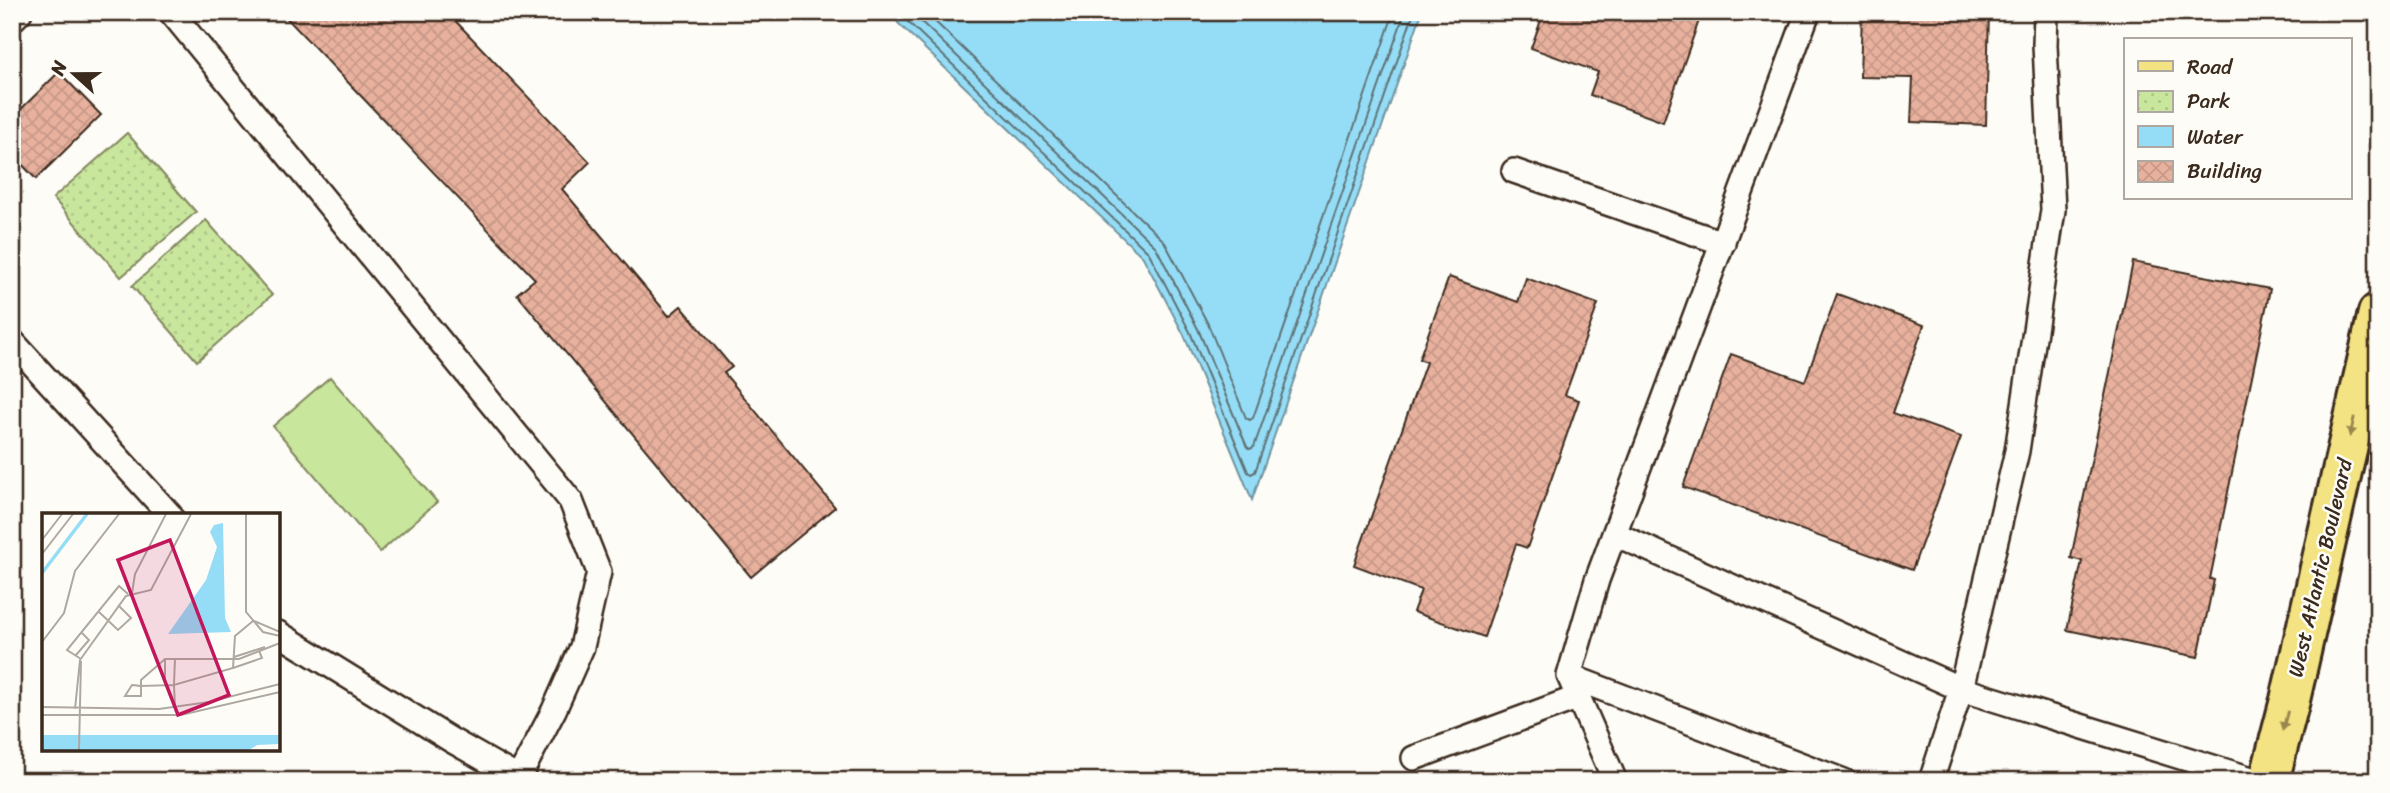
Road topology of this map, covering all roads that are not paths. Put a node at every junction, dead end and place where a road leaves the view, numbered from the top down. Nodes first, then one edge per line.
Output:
1 (19, 12) edge
2 (171, 12) edge
3 (1808, 12) edge
4 (2046, 12) edge
5 (12, 20) edge
6 (1514, 171) dead end
7 (1723, 243) junction
8 (2378, 313) edge
9 (12, 341) edge
10 (168, 513) edge
11 (1615, 534) junction
12 (280, 634) edge
13 (1569, 676) junction
14 (1961, 690) junction
15 (1578, 697) junction
16 (1414, 758) dead end
17 (518, 779) edge
18 (1615, 781) edge
19 (1844, 781) edge
20 (1931, 781) edge
21 (2258, 781) edge
22 (2269, 781) edge

1 - 5 lane
2 - 17 lane
3 - 7 lane
4 - 14 lane
6 - 7 lane
7 - 11 lane
8 -> 22 main road, West Atlantic Boulevard
9 - 10 lane
11 - 13 lane
11 - 14 lane
12 - 17 lane
13 - 15 lane
13 - 19 lane
14 - 20 lane
14 - 21 lane
15 - 16 lane
15 - 18 lane

